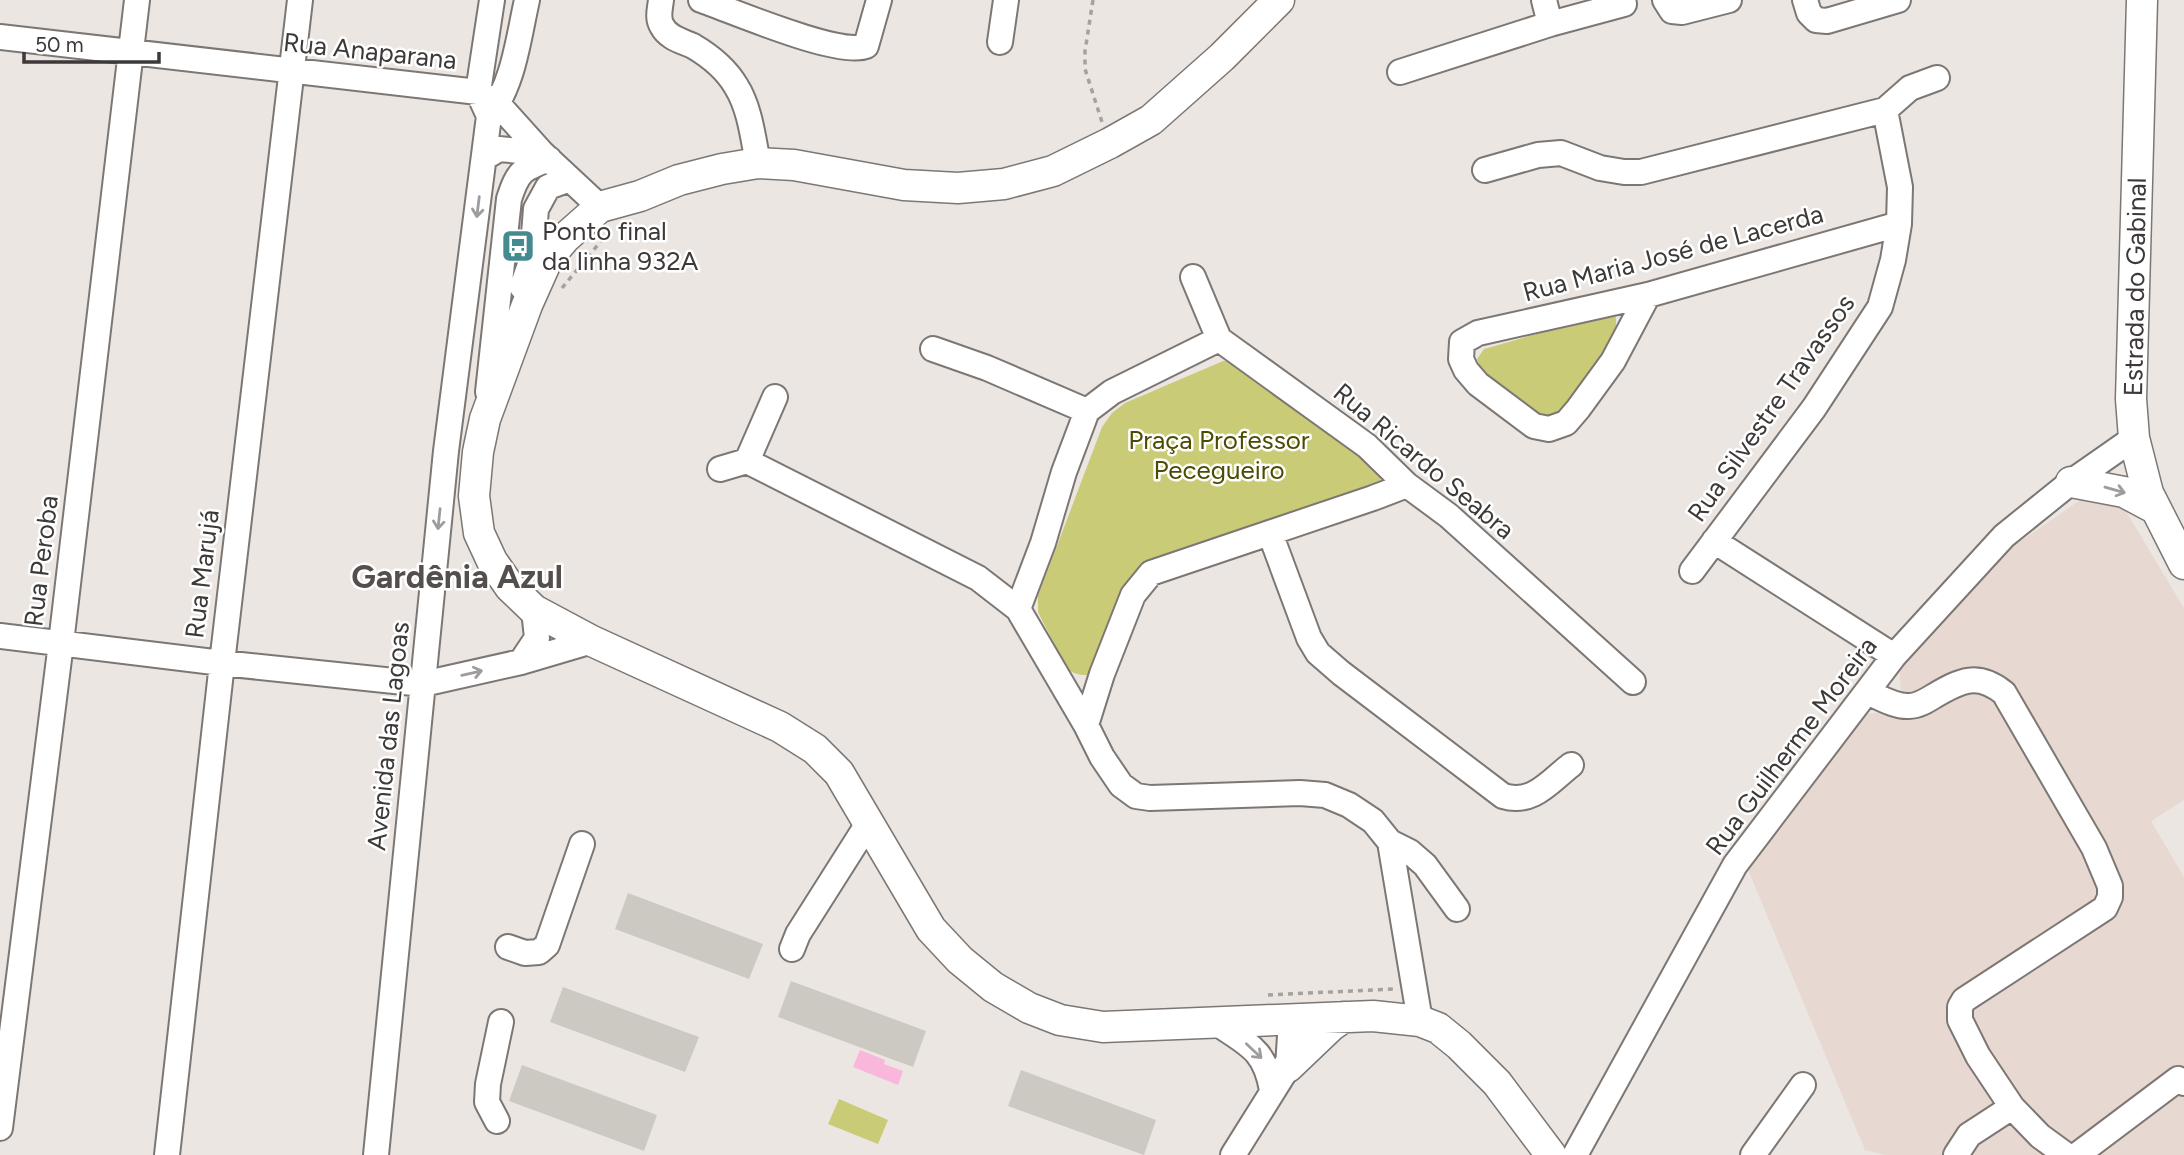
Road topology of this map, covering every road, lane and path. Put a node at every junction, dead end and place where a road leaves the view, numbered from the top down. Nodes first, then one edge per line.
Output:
1 (137, 0) edge
2 (300, 0) edge
3 (492, 0) edge
4 (527, 0) edge
5 (661, 0) edge
6 (701, 0) edge
7 (879, 0) edge
8 (1006, 0) edge
9 (1093, 0) edge
10 (1279, 0) edge
11 (1665, 0) edge
12 (1729, 0) edge
13 (1805, 0) edge
14 (1898, 0) edge
15 (2142, 0) edge
16 (1624, 4) dead end
17 (1548, 12) edge
18 (0, 37) edge
19 (1000, 42) dead end
20 (131, 53) junction
21 (292, 72) junction
22 (1400, 72) dead end
23 (1937, 78) dead end
24 (488, 104) junction
25 (1885, 110) junction
26 (1111, 143) junction
27 (545, 156) junction
28 (484, 158) junction
29 (758, 163) junction
30 (1485, 170) dead end
31 (570, 179) junction
32 (600, 208) junction
33 (1899, 224) junction
34 (1193, 277) dead end
35 (1648, 295) junction
36 (494, 337) junction
37 (1219, 339) junction
38 (933, 349) dead end
39 (775, 397) dead end
40 (1087, 411) junction
41 (451, 417) junction
42 (485, 419) junction
43 (2134, 438) junction
44 (747, 461) junction
45 (720, 469) dead end
46 (2071, 482) junction
47 (1406, 485) junction
48 (2156, 509) junction
49 (1270, 533) junction
50 (1714, 541) junction
51 (2184, 564) edge
52 (1692, 570) dead end
53 (1018, 608) junction
54 (534, 610) junction
55 (0, 636) edge
56 (592, 641) junction
57 (61, 643) junction
58 (1894, 656) junction
59 (520, 662) junction
60 (222, 663) junction
61 (1633, 682) dead end
62 (423, 684) junction
63 (1867, 692) junction
64 (1086, 725) junction
65 (1571, 765) dead end
66 (869, 822) junction
67 (1390, 842) junction
68 (582, 844) dead end
69 (1457, 909) dead end
70 (508, 947) dead end
71 (792, 949) dead end
72 (1345, 1017) junction
73 (1291, 1020) junction
74 (1420, 1021) junction
75 (501, 1022) dead end
76 (1218, 1024) junction
77 (2182, 1078) edge
78 (1280, 1079) junction
79 (1803, 1085) dead end
80 (2011, 1107) junction
81 (497, 1121) dead end
82 (0, 1128) edge
83 (167, 1155) edge
84 (376, 1155) edge
85 (1233, 1155) edge
86 (1551, 1155) edge
87 (1575, 1155) edge
88 (1753, 1155) edge
89 (1956, 1155) edge
90 (2066, 1155) edge
91 (2077, 1155) edge

1 - 20 street, Rua Peroba
2 - 21 street, Rua Marujá
3 - 24 street, Avenida das Lagoas
4 - 24 street
5 - 29 street
6 - 7 street
8 - 19 street
9 - 26 path
10 - 26 main road
11 - 12 street
13 - 14 street
15 - 43 main road, Estrada do Gabinal
16 - 17 street
17 - 22 street
18 - 20 street, Rua Anaparana
20 - 21 street, Rua Anaparana
20 - 57 street, Rua Peroba
21 - 24 street, Rua Anaparana
21 - 60 street, Rua Marujá
23 - 25 street
24 - 27 street
24 - 28 street, Avenida das Lagoas
25 - 30 street
25 - 33 street, Rua Silvestre Travassos
26 - 29 main road
27 - 28 street
27 - 31 street
27 - 36 street
28 -> 41 street, Avenida das Lagoas
29 - 32 main road
31 - 32 street
31 - 36 street
32 - 42 main road
33 - 35 street, Rua Maria José de Lacerda
33 - 50 street, Rua Silvestre Travassos
34 - 37 street
35 - 35 street, Rua Maria José de Lacerda
36 - 41 street
36 - 42 street
37 - 40 street
37 - 47 street, Rua Ricardo Seabra
38 - 40 street
39 - 44 street
40 - 53 street
41 -> 62 street, Avenida das Lagoas
42 - 54 main road
43 - 46 street, Rua Guilherme Moreira
43 - 48 main road, Estrada do Gabinal
44 - 45 street
44 - 53 street
46 -> 48 main road
46 - 58 street, Rua Guilherme Moreira
47 - 49 street
47 - 61 street, Rua Ricardo Seabra
48 - 51 main road, Estrada do Gabinal
49 - 64 street
49 - 65 street
50 - 52 street, Rua Silvestre Travassos
50 - 58 street
53 - 64 street
54 - 56 main road
54 - 59 street
55 - 57 street
56 - 59 street
56 - 66 main road
57 - 60 street
57 - 82 street, Rua Peroba
58 - 63 street, Rua Guilherme Moreira
62 -> 59 street
60 - 62 street
60 - 83 street, Rua Marujá
62 - 84 street, Avenida das Lagoas
63 - 80 street
63 - 87 street, Rua Guilherme Moreira
64 - 67 street
66 - 71 street
66 - 76 main road
67 - 69 street
67 - 74 street
68 - 70 street
72 - 73 main road
72 - 74 main road
72 - 78 main road
73 - 76 main road
73 - 78 street
74 - 86 main road
75 - 81 street
76 -> 78 street
77 - 91 street
78 - 85 street
79 - 88 street
80 - 89 street
80 - 90 street

